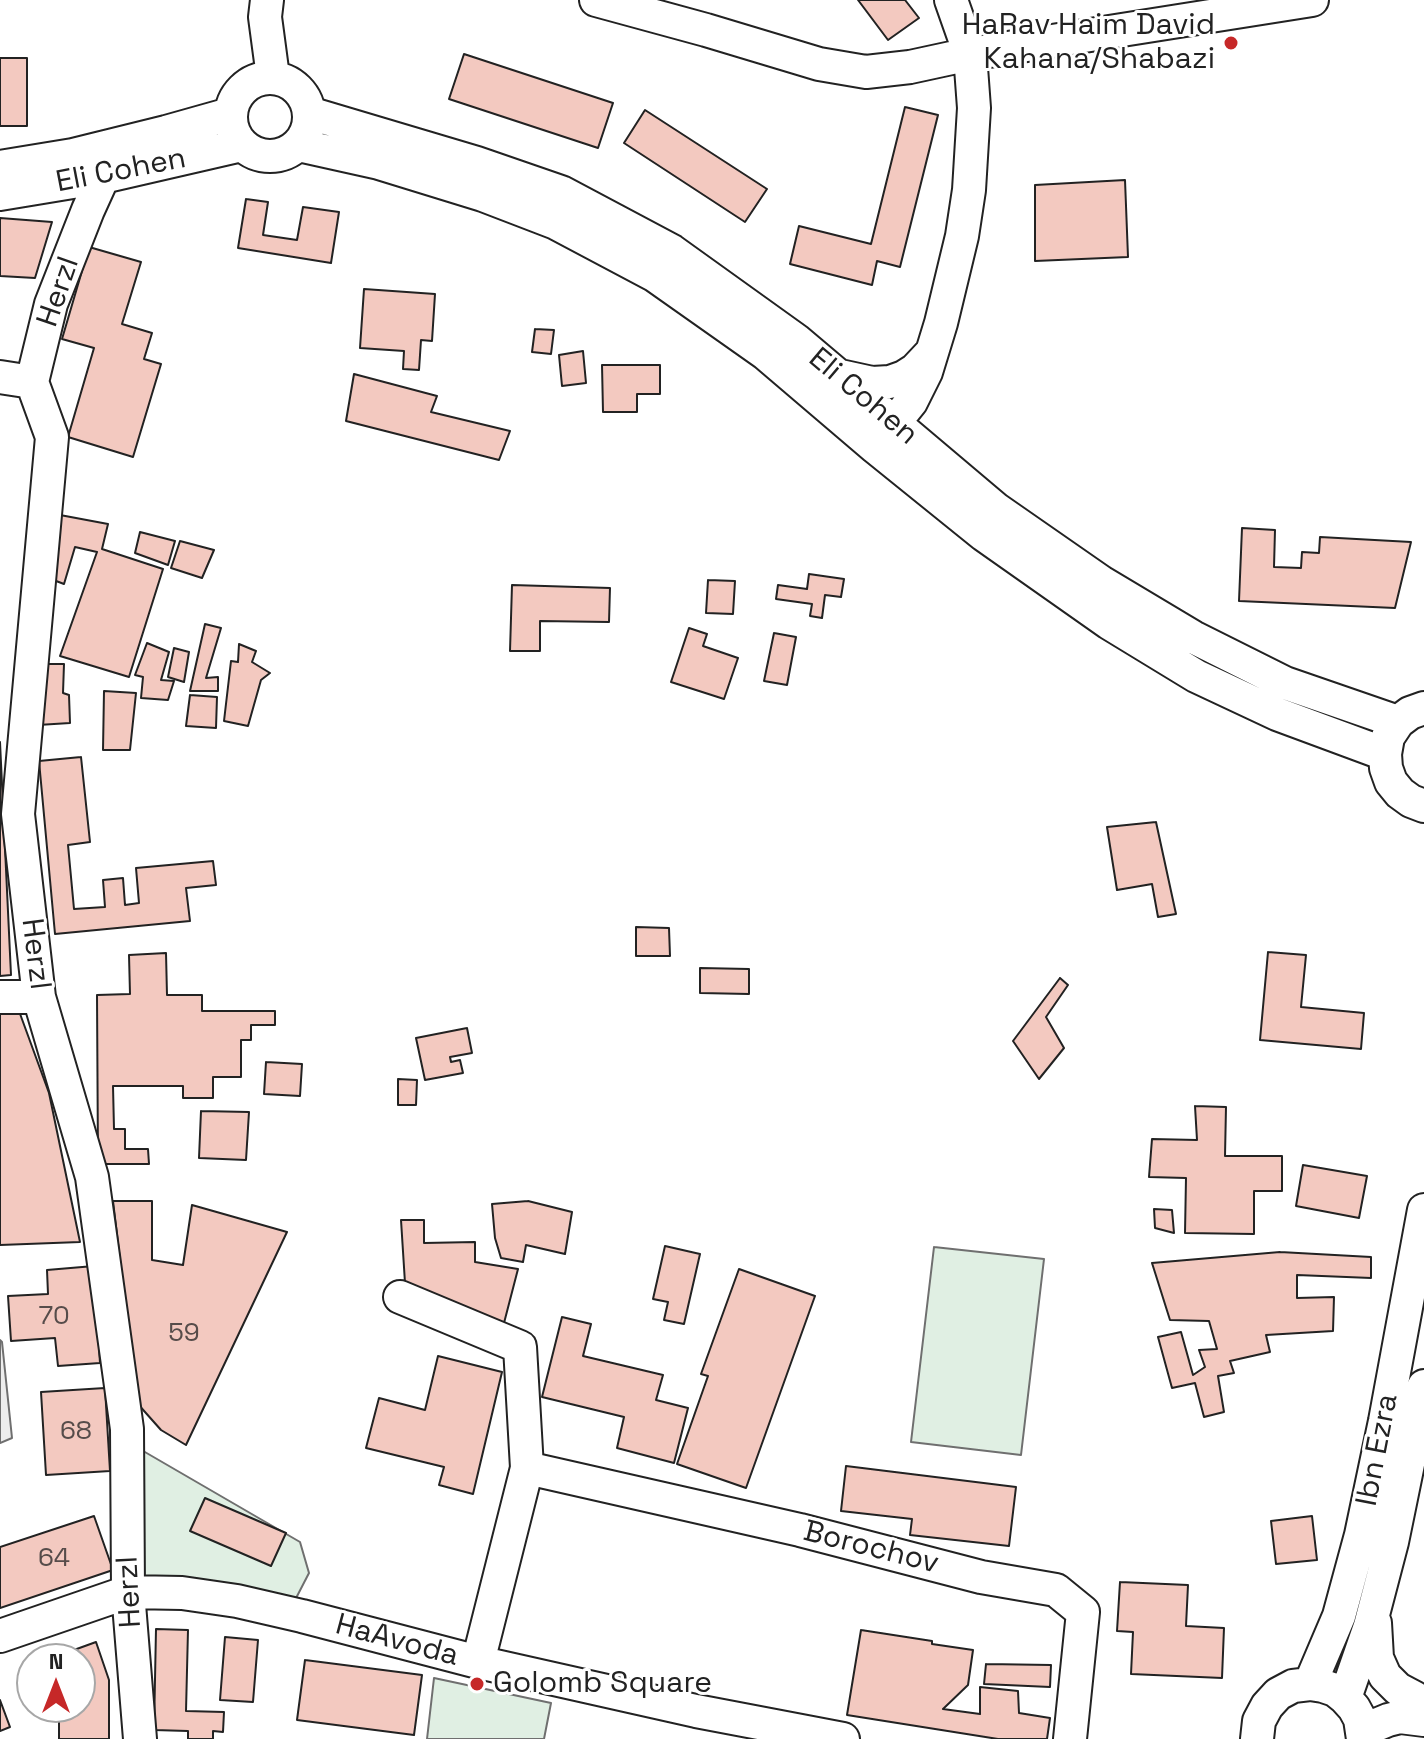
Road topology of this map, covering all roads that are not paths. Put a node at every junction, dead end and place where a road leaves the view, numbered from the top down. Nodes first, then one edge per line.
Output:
1 (267, 0) edge
2 (596, 0) edge
3 (951, 0) edge
4 (1312, 0) edge
5 (970, 54) junction
6 (273, 77) junction
7 (309, 113) junction
8 (230, 114) junction
9 (242, 145) junction
10 (298, 145) junction
11 (0, 167) edge
12 (103, 177) junction
13 (0, 194) edge
14 (933, 351) junction
15 (837, 375) junction
16 (0, 377) edge
17 (32, 382) junction
18 (885, 435) junction
19 (1416, 710) edge
20 (1385, 754) junction
21 (1424, 806) edge
22 (0, 997) edge
23 (39, 997) junction
24 (1424, 1210) edge
25 (400, 1297) dead end
26 (1424, 1386) edge
27 (1420, 1428) edge
28 (527, 1468) junction
29 (128, 1592) junction
30 (1375, 1606) junction
31 (0, 1636) edge
32 (478, 1662) junction
33 (1310, 1684) junction
34 (1348, 1700) junction
35 (1421, 1706) edge
36 (1251, 1733) edge
37 (1363, 1738) edge
38 (140, 1739) edge
39 (843, 1739) edge
40 (1070, 1739) edge

1 - 6 street
2 - 5 street
3 - 5 street
4 - 5 street
5 - 14 street
6 - 7 street
6 - 8 street
7 - 10 street
7 - 15 street, Eli Cohen
8 - 9 street
8 - 11 street, Eli Cohen
9 - 10 street
9 - 12 street, Eli Cohen
10 - 18 street, Eli Cohen
12 - 13 street, Eli Cohen
12 - 17 street, Herzl
14 - 15 street
14 - 18 street
15 - 18 street, Eli Cohen
16 - 17 street
17 - 23 street, Herzl
18 - 19 street, Eli Cohen
18 - 20 street, Eli Cohen
19 - 20 street
20 - 21 street
22 - 23 street
23 - 29 street, Herzl
24 - 33 street, Ibn Ezra
25 - 28 street
26 - 27 street, Ibn Ezra
27 - 30 street, Ibn Ezra
28 - 32 street
28 - 40 street, Borochov
29 - 31 street, HaAvoda
29 - 32 street, HaAvoda
29 - 38 street, Herzl
30 - 34 street, Ibn Ezra
30 - 35 street
32 - 39 street, HaAvoda
33 - 34 street
33 - 36 street
34 - 35 street
34 - 37 street
35 - 37 street

